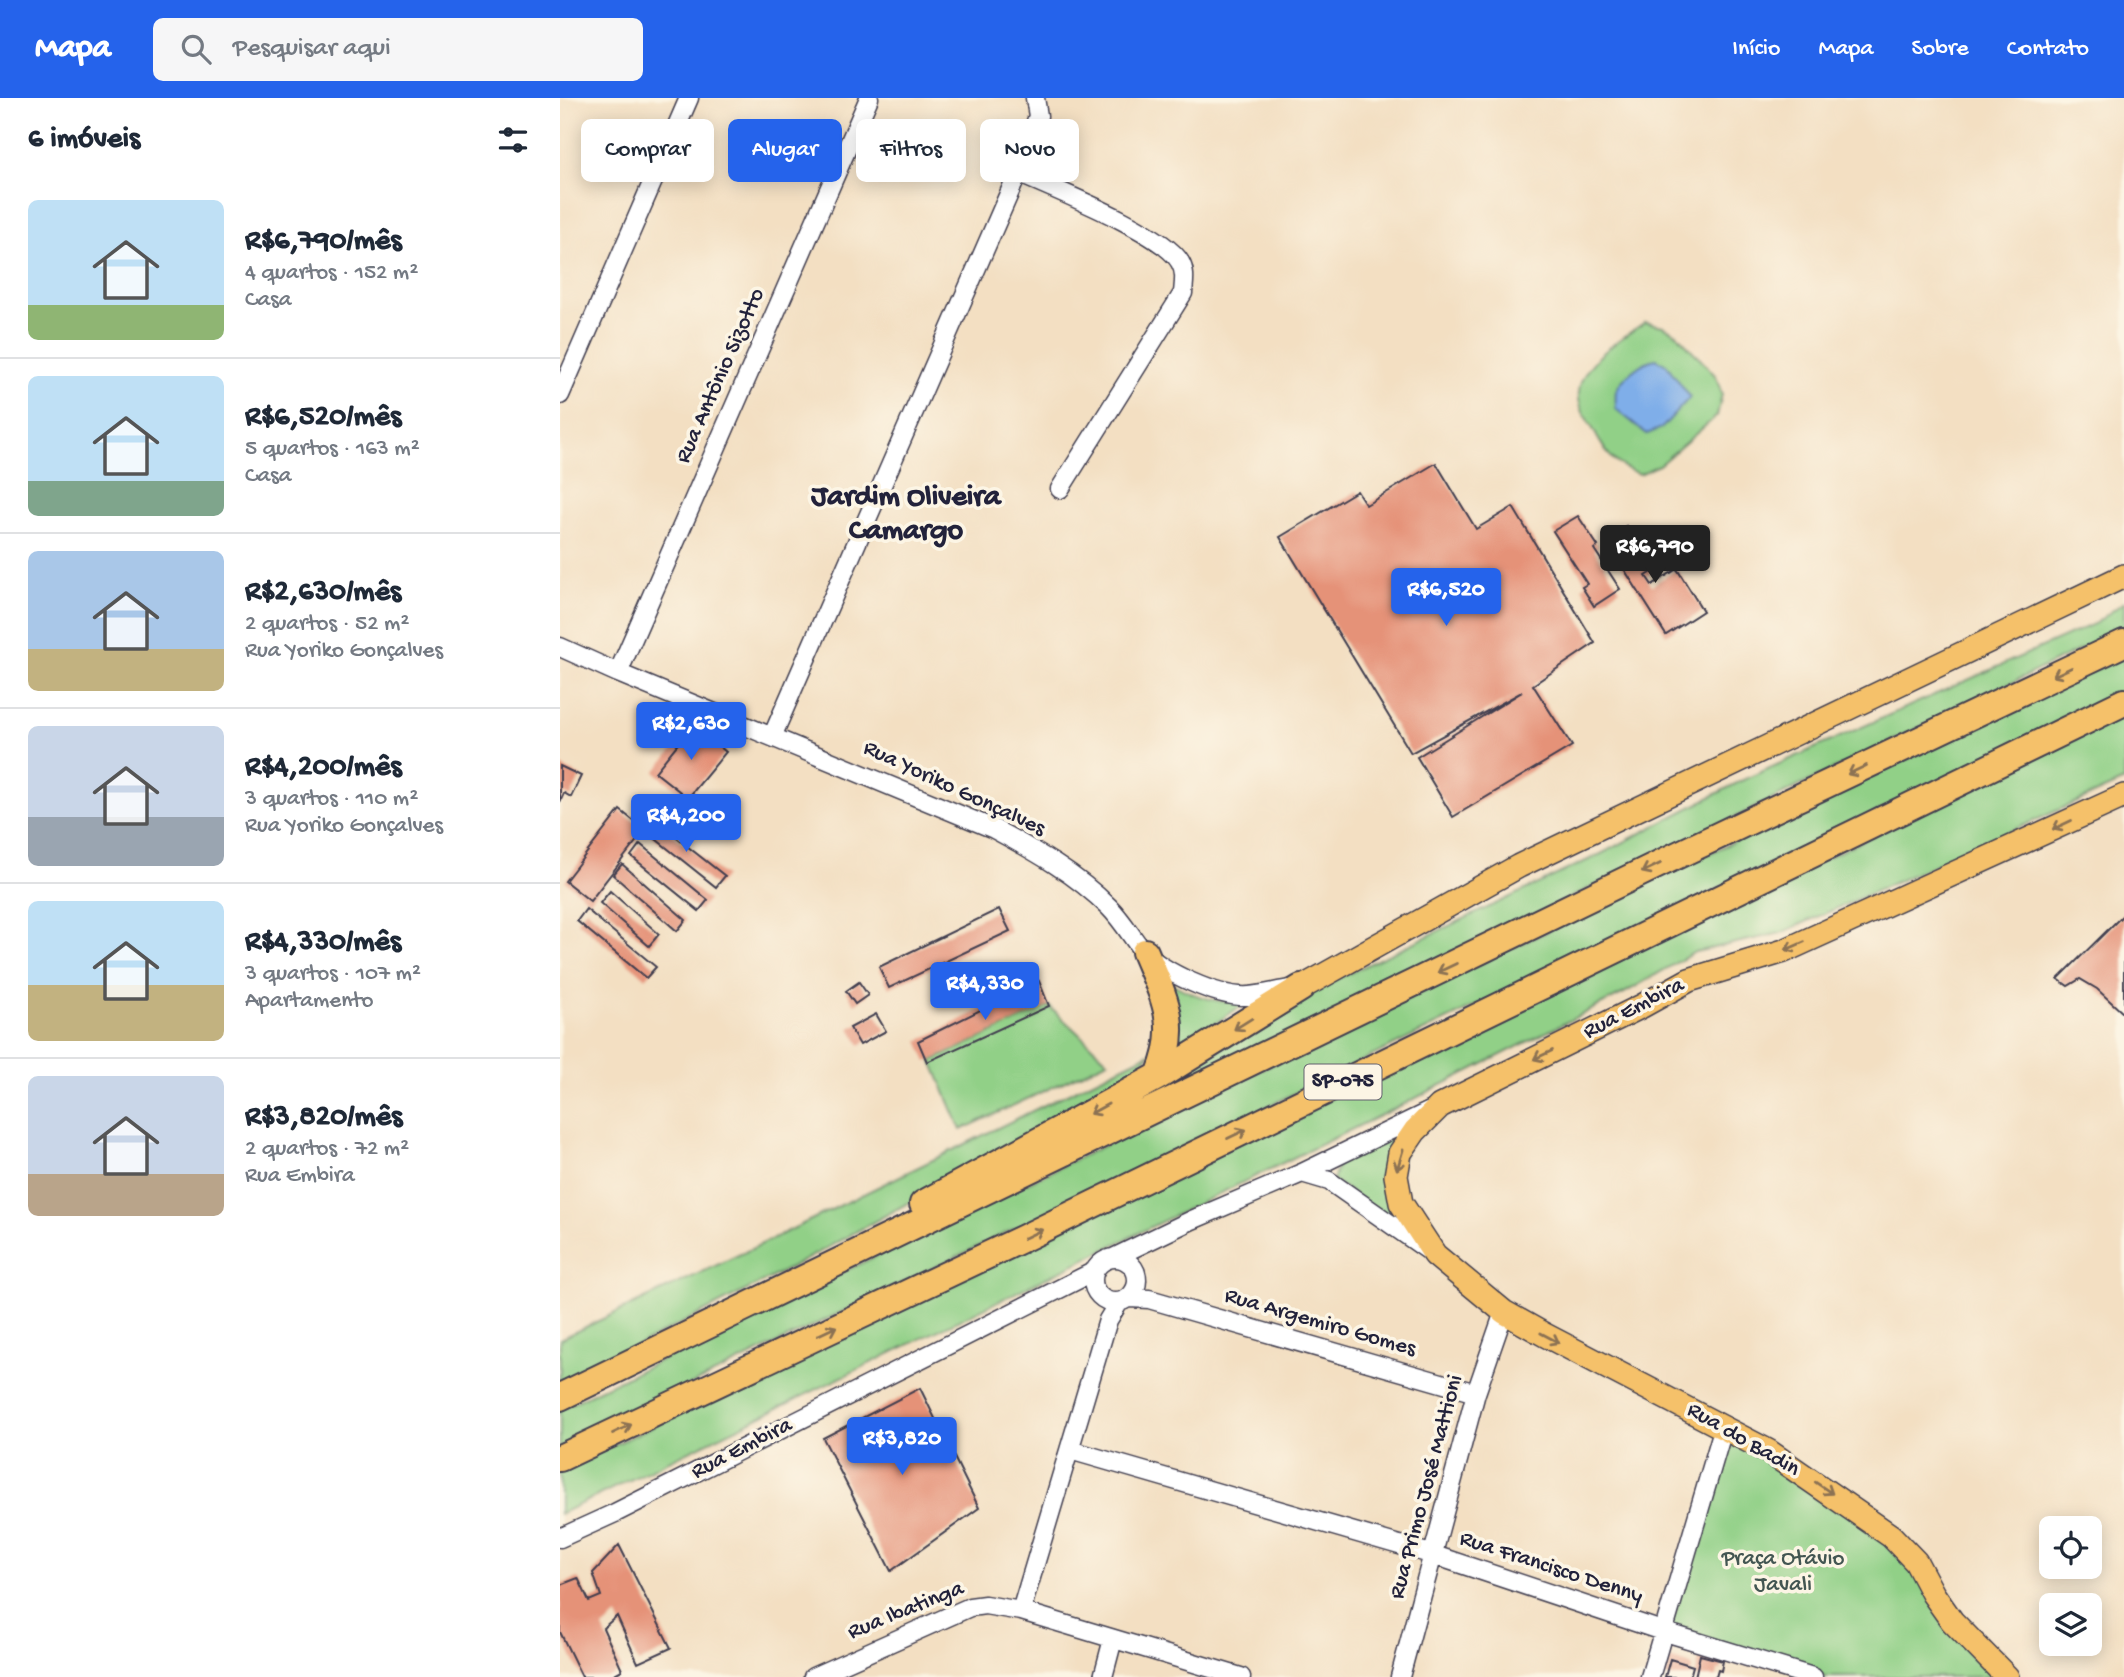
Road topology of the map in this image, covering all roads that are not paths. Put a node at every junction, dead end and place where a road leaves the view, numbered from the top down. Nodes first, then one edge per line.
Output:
1 (689, 98) edge
2 (869, 98) edge
3 (1035, 98) edge
4 (1037, 119) edge
5 (1014, 182) edge
6 (1038, 182) edge
7 (560, 395) edge
8 (1060, 489) dead end
9 (2124, 576) edge
10 (2124, 643) edge
11 (560, 647) edge
12 (618, 673) junction
13 (2124, 702) edge
14 (772, 737) junction
15 (2124, 796) edge
16 (1144, 952) junction
17 (1301, 988) junction
18 (1159, 1076) junction
19 (1440, 1106) junction
20 (1303, 1173) junction
21 (1152, 1241) junction
22 (1435, 1255) junction
23 (1113, 1258) junction
24 (843, 1262) junction
25 (1116, 1288) junction
26 (1504, 1311) junction
27 (1476, 1393) junction
28 (560, 1397) edge
29 (1724, 1426) junction
30 (1070, 1450) junction
31 (560, 1458) edge
32 (560, 1538) edge
33 (1434, 1555) junction
34 (1021, 1611) junction
35 (1665, 1632) junction
36 (1113, 1639) junction
37 (813, 1677) edge
38 (1103, 1677) edge
39 (1241, 1677) edge
40 (1400, 1677) edge
41 (1650, 1677) edge
42 (1813, 1677) edge
43 (2007, 1677) edge

1 - 7 street
2 - 12 street, Rua Antônio Sizotto
3 - 4 street
5 - 14 street
6 - 8 street
9 - 17 main road
10 -> 24 highway, SP-075
11 - 12 street, Rua Yoriko Gonçalves
12 - 14 street, Rua Yoriko Gonçalves
31 -> 13 highway, SP-075
14 - 16 street, Rua Yoriko Gonçalves
15 -> 19 main road, Rua Embira
16 - 17 street, Rua Yoriko Gonçalves
16 - 18 highway
17 -> 18 highway
18 -> 24 highway
19 - 20 street, Rua Embira
19 -> 22 main road, Rua do Badin
20 - 21 street, Rua Embira
20 - 22 street, Rua do Badin
21 - 23 street, Rua Embira
21 - 25 street
22 - 26 main road, Rua do Badin
23 - 25 street, Rua Argemiro Gomes
23 - 25 street, Rua Embira
24 - 28 highway, SP-075
25 - 27 street, Rua Argemiro Gomes
25 - 30 street
25 - 32 street, Rua Embira
26 - 27 street, Rua Primo José Mattioni
26 -> 29 main road, Rua do Badin
27 - 33 street, Rua Primo José Mattioni
29 - 35 street
29 -> 43 main road, Rua do Badin
30 - 33 street, Rua Francisco Denny
30 - 34 street
33 - 35 street, Rua Francisco Denny
33 - 40 street, Rua Primo José Mattioni
34 - 36 street, Rua Ibatinga
34 - 37 street, Rua Ibatinga
35 - 41 street
35 - 42 street, Rua Francisco Denny
36 - 38 street
36 - 39 street, Rua Ibatinga

